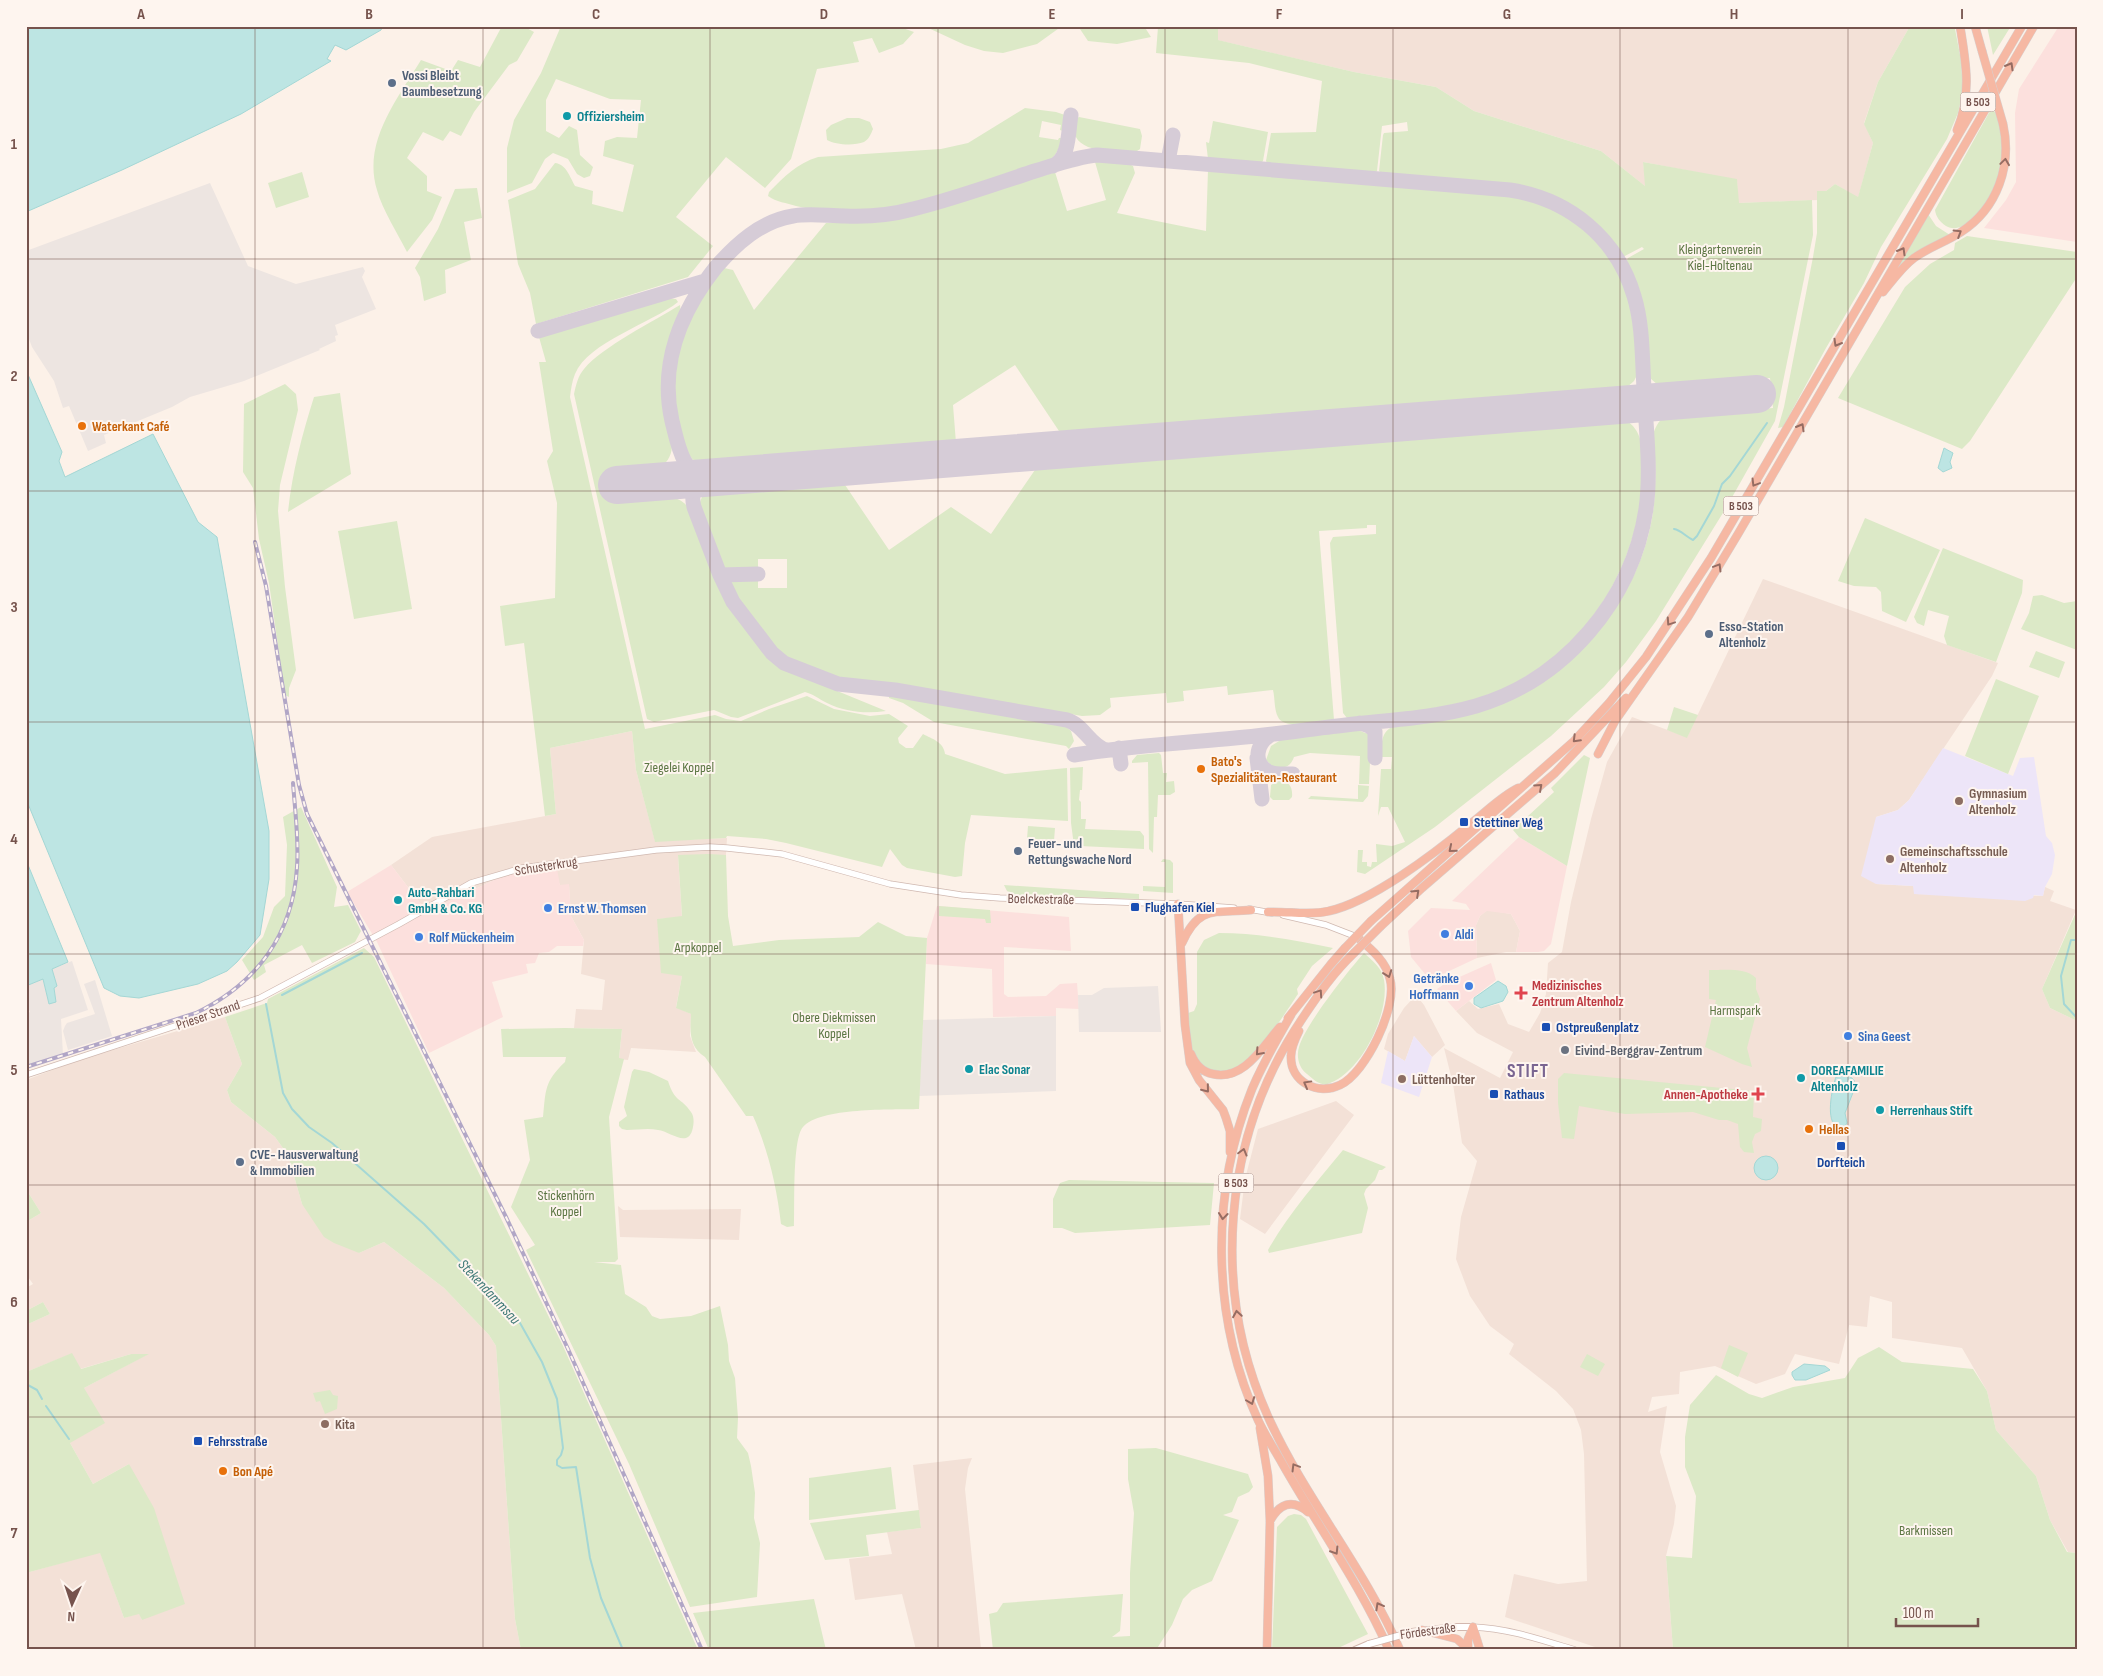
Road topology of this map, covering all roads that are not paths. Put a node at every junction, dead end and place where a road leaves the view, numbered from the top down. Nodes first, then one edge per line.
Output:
1 (1960, 26) edge
2 (1975, 26) edge
3 (2022, 26) edge
4 (2034, 26) edge
5 (1945, 158) junction
6 (1870, 310) junction
7 (1642, 680) junction
8 (1598, 754) dead end
9 (1529, 783) junction
10 (727, 848) joint
11 (1178, 904) junction
12 (1251, 910) junction
13 (1268, 912) junction
14 (380, 933) joint
15 (1357, 937) joint
16 (1182, 944) junction
17 (1291, 1015) junction
18 (1303, 1018) junction
19 (1187, 1046) junction
20 (26, 1076) edge
21 (1230, 1165) junction
22 (1259, 1421) junction
23 (1312, 1516) junction
24 (1270, 1521) junction
25 (1473, 1627) junction
26 (1422, 1630) junction
27 (1469, 1649) edge
28 (1267, 1650) edge
29 (1355, 1650) edge
30 (1389, 1650) edge
31 (1400, 1650) edge
32 (1480, 1650) edge
33 (1575, 1650) edge

1 - 5 highway
6 -> 2 highway, bridge
3 - 5 highway, B 503
6 -> 4 highway, B 503
5 -> 9 highway, B 503
7 -> 6 highway, B 503
7 - 8 highway
18 -> 7 highway, B 503, bridge
9 - 13 highway
9 -> 17 highway, B 503, bridge
10 - 11 street, Boelckestraße
10 - 14 street, Schusterkrug
11 - 12 street, Boelckestraße
11 - 16 highway
12 - 13 street, Boelckestraße
12 - 16 highway
13 - 15 street, Boelckestraße
14 - 20 street, Prieser Strand
15 -> 18 highway, B 503
16 - 19 highway
17 -> 19 highway
17 - 21 highway, B 503
31 -> 18 highway, B 503
19 -> 21 highway, B 503
21 -> 22 highway, B 503
22 - 23 highway, B 503
22 - 24 highway
23 - 24 highway
23 -> 30 highway, B 503
24 - 28 highway
25 - 26 main road, Fördestraße
25 - 27 highway
25 - 32 highway
25 - 33 street
26 - 27 highway
26 - 29 main road, Fördestraße, bridge

